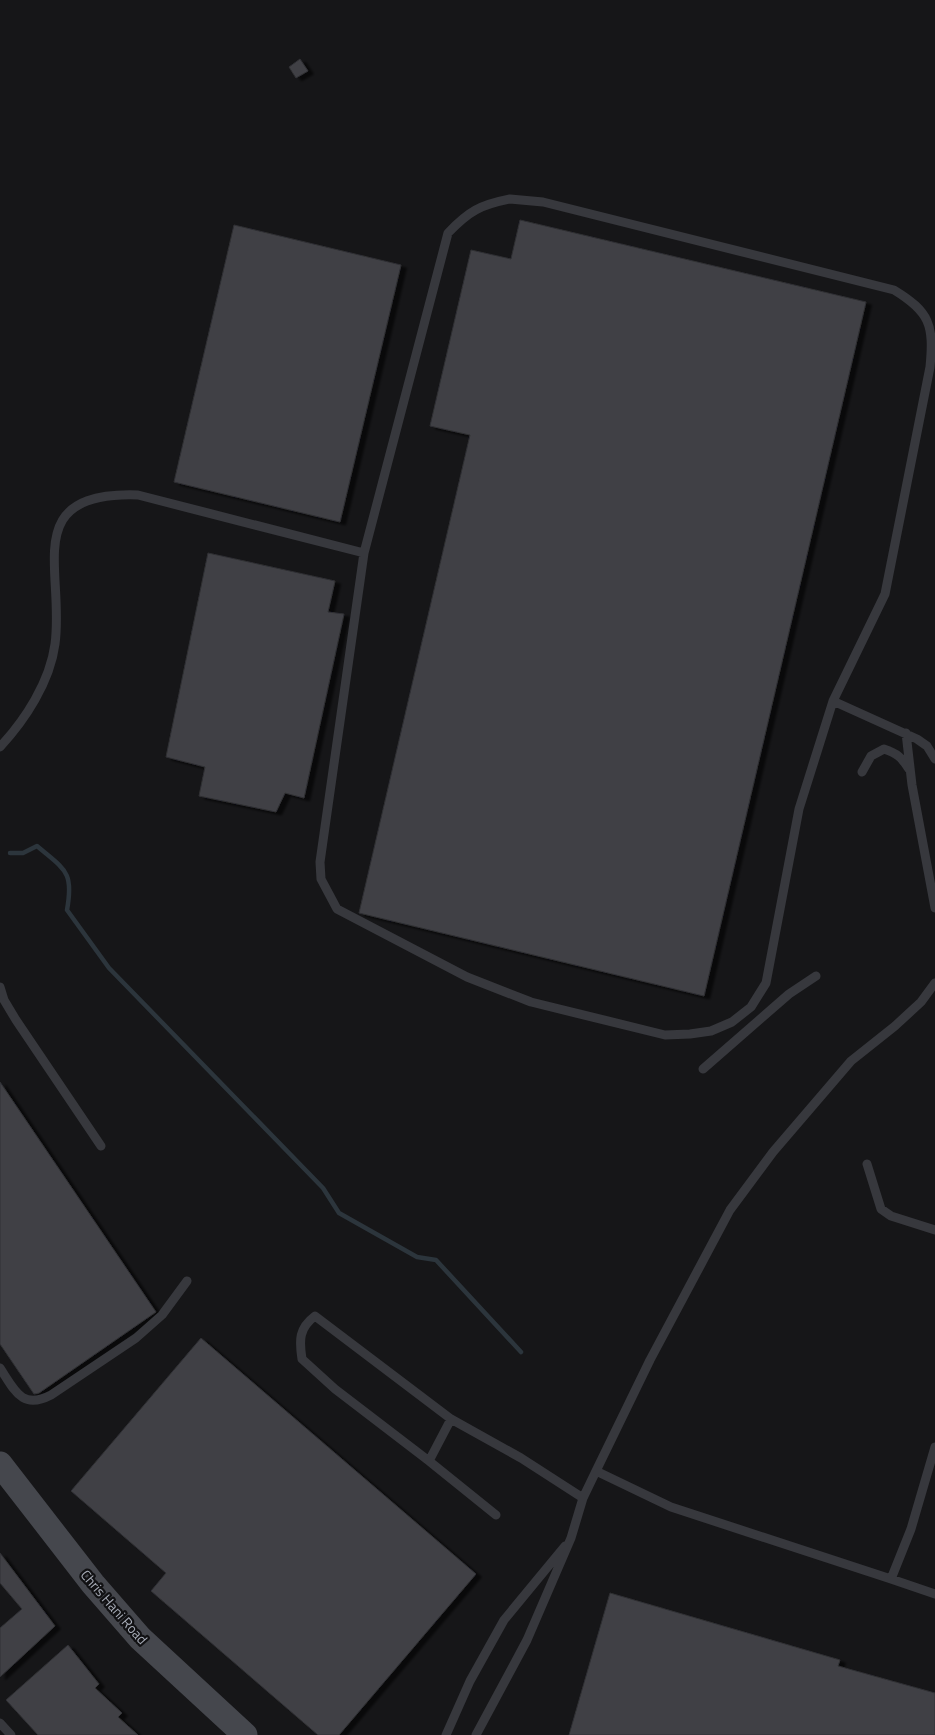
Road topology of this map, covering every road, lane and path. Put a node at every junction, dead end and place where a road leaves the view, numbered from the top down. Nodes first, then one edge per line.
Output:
1 (364, 553) junction
2 (833, 701) junction
3 (906, 732) junction
4 (0, 747) edge
5 (935, 759) edge
6 (862, 772) dead end
7 (910, 773) junction
8 (935, 908) edge
9 (816, 976) dead end
10 (935, 983) edge
11 (0, 988) edge
12 (703, 1069) dead end
13 (101, 1146) dead end
14 (867, 1164) dead end
15 (935, 1230) edge
16 (187, 1281) dead end
17 (0, 1368) edge
18 (451, 1419) junction
19 (935, 1447) edge
20 (429, 1462) junction
21 (0, 1464) edge
22 (596, 1471) junction
23 (583, 1498) junction
24 (496, 1515) dead end
25 (572, 1538) junction
26 (892, 1579) junction
27 (935, 1594) edge
28 (0, 1724) edge
29 (11, 1735) edge
30 (245, 1735) edge
31 (446, 1735) edge
32 (476, 1735) edge

1 - 2 lane
1 - 2 lane
1 - 4 lane
2 - 3 lane
3 - 5 lane
3 - 7 lane
6 - 7 lane
7 - 8 lane
9 - 12 lane
10 - 22 lane
11 - 13 lane
14 - 15 lane
16 - 17 lane
18 - 20 lane
18 - 20 lane
18 - 23 lane
19 - 26 lane
20 - 24 lane
21 - 30 street, Chris Hani Road
22 - 23 lane
22 - 26 lane
23 - 25 lane
25 - 31 lane
25 - 32 lane
26 - 27 lane
28 - 29 lane

